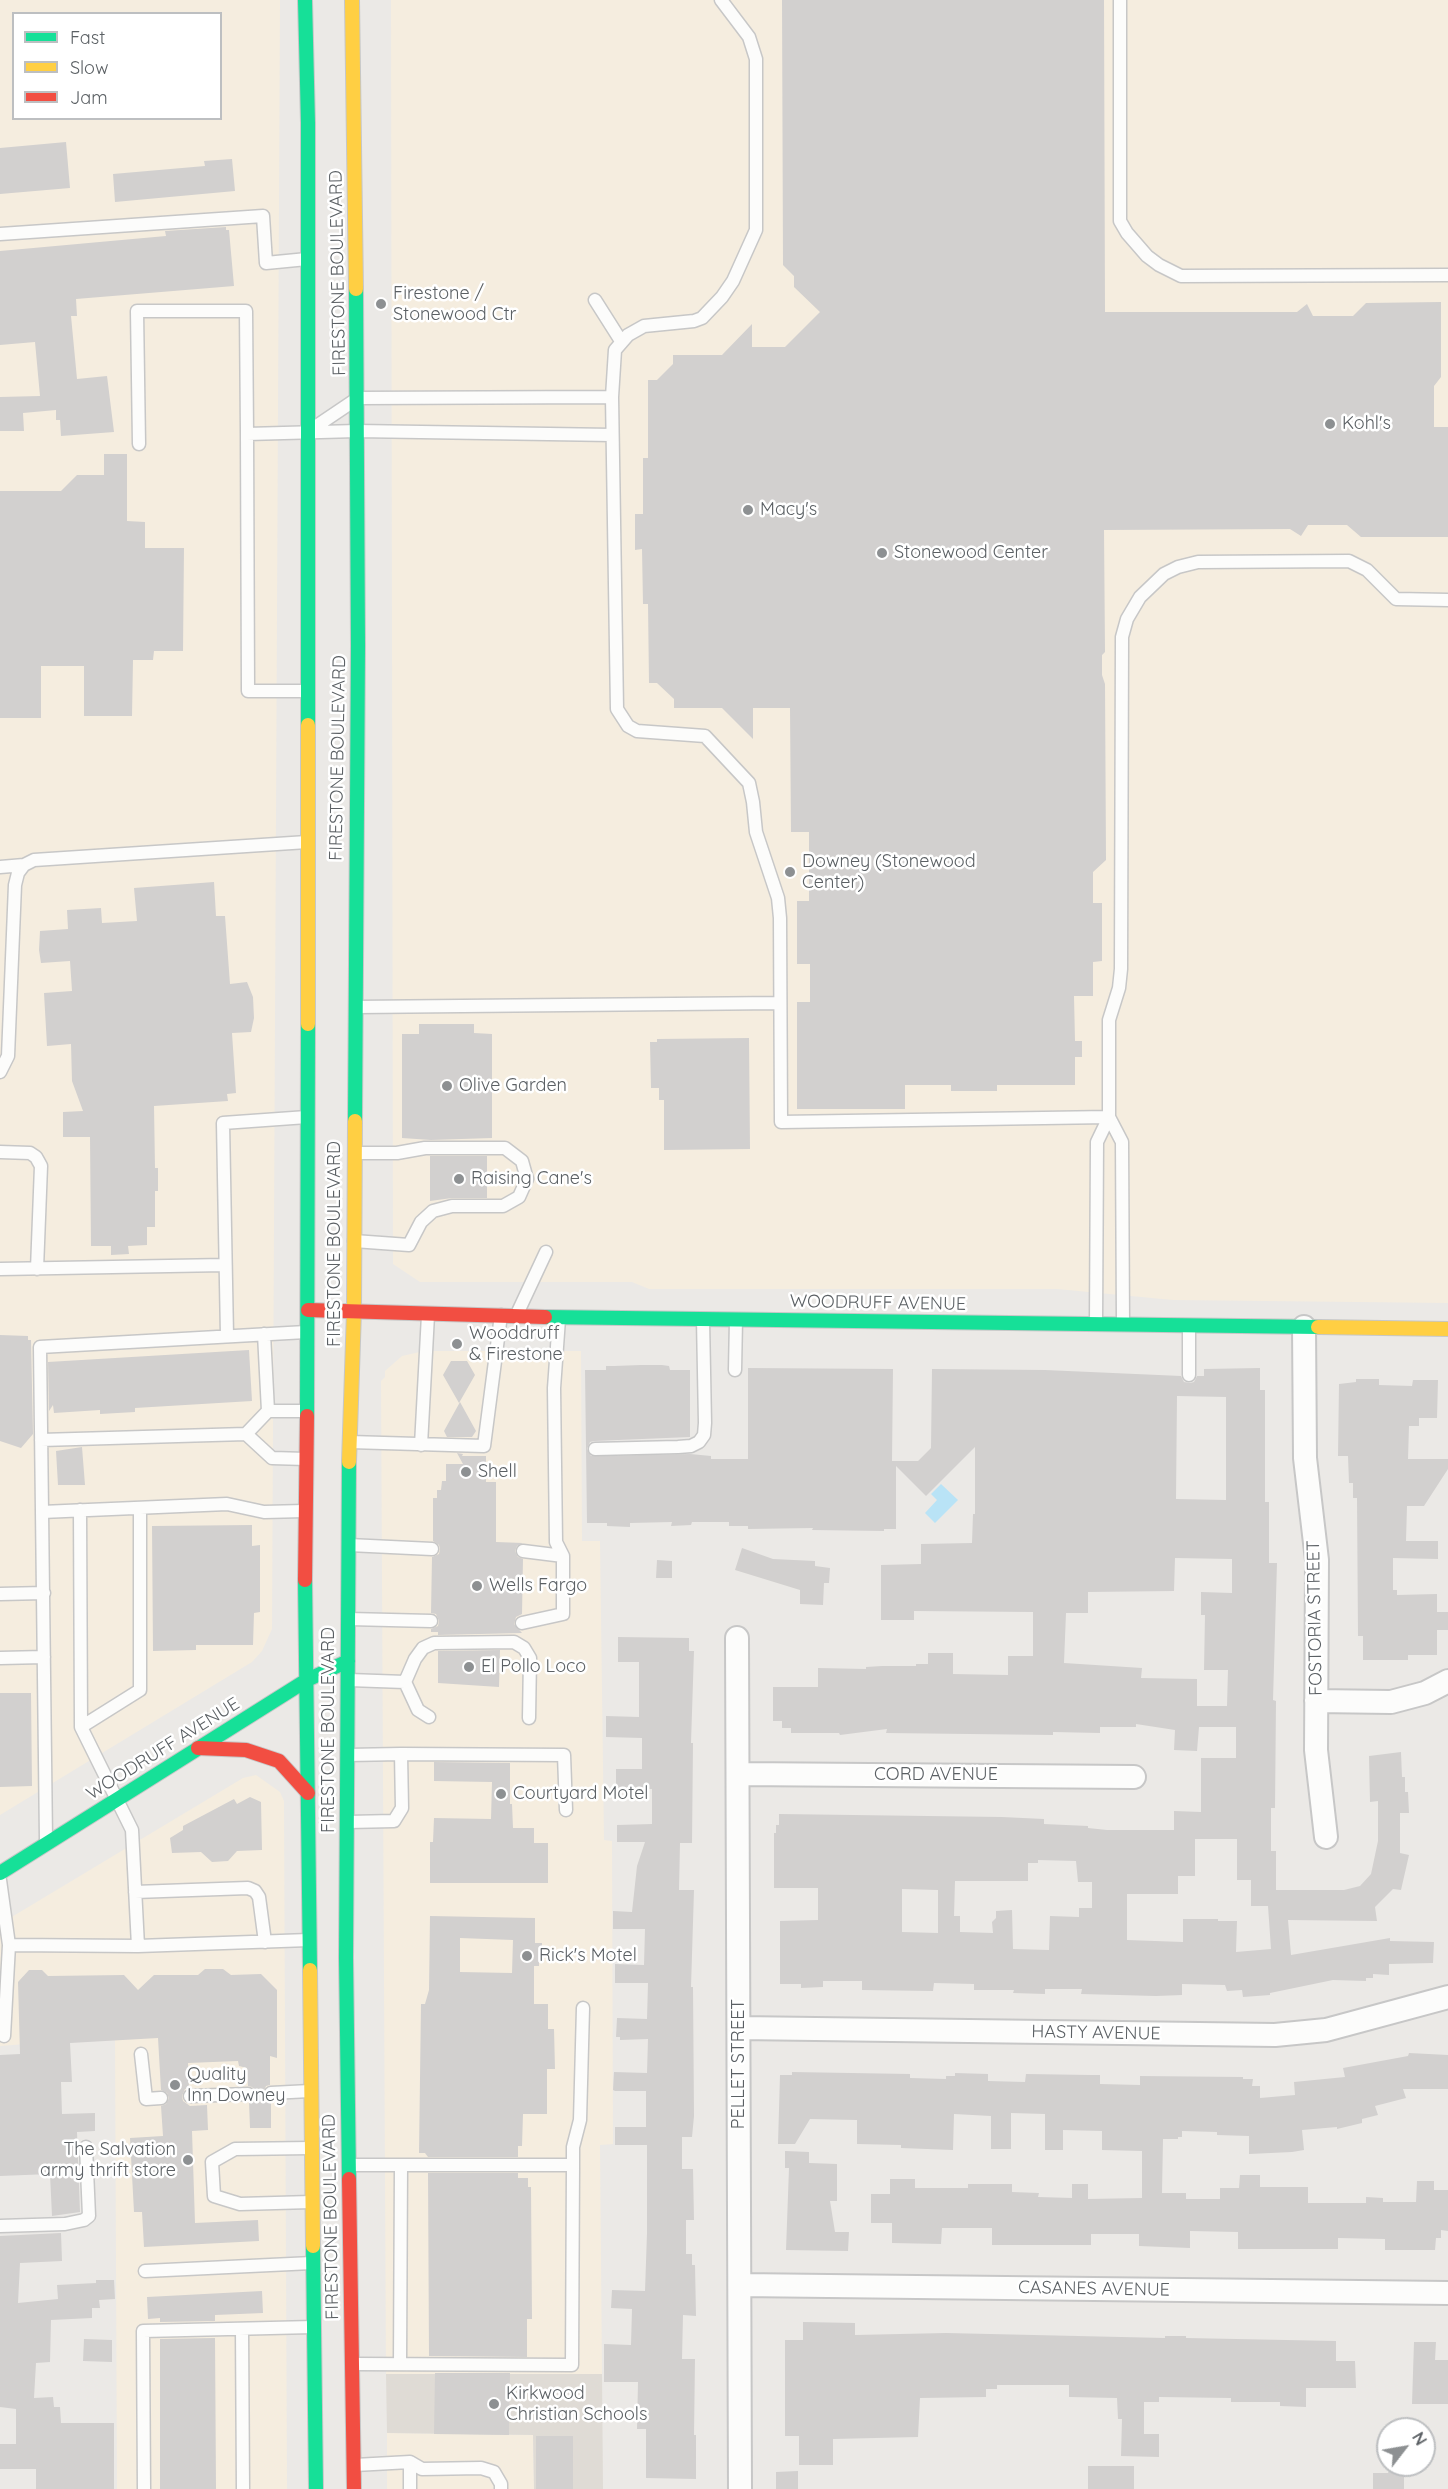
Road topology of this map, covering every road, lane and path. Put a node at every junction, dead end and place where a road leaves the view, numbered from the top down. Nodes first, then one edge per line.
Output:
1 (305, 0) edge
2 (352, 0) edge
3 (721, 0) edge
4 (1120, 0) edge
5 (0, 234) edge
6 (308, 259) junction
7 (1448, 275) edge
8 (595, 300) dead end
9 (621, 341) junction
10 (612, 397) junction
11 (358, 398) junction
12 (308, 431) junction
13 (357, 431) junction
14 (247, 434) junction
15 (612, 435) junction
16 (139, 444) dead end
17 (1448, 600) edge
18 (309, 691) junction
19 (308, 842) junction
20 (24, 865) junction
21 (0, 867) edge
22 (780, 1003) junction
23 (354, 1007) junction
24 (0, 1072) edge
25 (308, 1117) junction
26 (1109, 1117) junction
27 (0, 1152) edge
28 (353, 1153) junction
29 (354, 1242) junction
30 (546, 1252) dead end
31 (225, 1265) junction
32 (0, 1269) edge
33 (37, 1269) junction
34 (308, 1311) junction
35 (354, 1311) junction
36 (428, 1314) junction
37 (501, 1314) junction
38 (517, 1315) junction
39 (559, 1318) junction
40 (703, 1318) junction
41 (736, 1319) junction
42 (1096, 1325) junction
43 (1123, 1325) junction
44 (1190, 1326) junction
45 (1304, 1327) junction
46 (1448, 1329) edge
47 (307, 1332) junction
48 (264, 1334) junction
49 (227, 1336) junction
50 (735, 1370) dead end
51 (1189, 1375) dead end
52 (268, 1411) junction
53 (306, 1411) junction
54 (246, 1434) junction
55 (41, 1440) junction
56 (350, 1442) junction
57 (421, 1445) junction
58 (595, 1449) dead end
59 (306, 1459) junction
60 (140, 1508) junction
61 (80, 1510) junction
62 (305, 1510) junction
63 (42, 1512) junction
64 (349, 1545) junction
65 (432, 1548) dead end
66 (523, 1551) dead end
67 (563, 1556) junction
68 (44, 1593) junction
69 (0, 1594) edge
70 (348, 1619) junction
71 (431, 1621) dead end
72 (522, 1623) dead end
73 (737, 1638) dead end
74 (44, 1657) junction
75 (0, 1658) edge
76 (348, 1661) junction
77 (307, 1680) junction
78 (348, 1680) junction
79 (1448, 1681) edge
80 (405, 1682) junction
81 (1316, 1701) junction
82 (429, 1717) dead end
83 (529, 1718) dead end
84 (81, 1727) junction
85 (198, 1749) junction
86 (400, 1754) junction
87 (347, 1755) junction
88 (738, 1774) junction
89 (1134, 1777) dead end
90 (308, 1793) junction
91 (117, 1799) junction
92 (566, 1810) dead end
93 (347, 1822) junction
94 (1326, 1837) dead end
95 (46, 1844) junction
96 (0, 1873) edge
97 (0, 1880) edge
98 (135, 1892) junction
99 (310, 1940) junction
100 (265, 1942) junction
101 (9, 1944) junction
102 (138, 1946) junction
103 (1448, 1997) edge
104 (583, 2008) dead end
105 (739, 2028) junction
106 (4, 2036) dead end
107 (141, 2054) dead end
108 (311, 2091) junction
109 (271, 2093) dead end
110 (248, 2094) dead end
111 (190, 2096) dead end
112 (161, 2098) dead end
113 (86, 2147) dead end
114 (312, 2148) junction
115 (349, 2165) junction
116 (401, 2165) junction
117 (573, 2166) junction
118 (313, 2202) junction
119 (0, 2226) edge
120 (313, 2263) junction
121 (145, 2271) dead end
122 (740, 2285) junction
123 (1448, 2293) edge
124 (314, 2327) junction
125 (242, 2329) junction
126 (351, 2364) junction
127 (400, 2364) junction
128 (410, 2462) junction
129 (353, 2466) junction
130 (144, 2489) edge
131 (243, 2489) edge
132 (316, 2489) edge
133 (354, 2489) edge
134 (410, 2489) edge
135 (501, 2489) edge
136 (740, 2489) edge

1 - 6 main road, FIRESTONE BOULEVARD
2 - 11 main road, FIRESTONE BOULEVARD
3 - 9 lane
4 - 7 lane
5 - 6 lane
6 - 12 main road, FIRESTONE BOULEVARD
8 - 9 lane
9 - 10 lane
10 - 11 lane
10 - 15 lane
11 - 12 lane
11 - 13 main road, FIRESTONE BOULEVARD
12 - 13 lane
12 - 14 lane
12 - 18 main road, FIRESTONE BOULEVARD
13 - 15 lane
13 - 23 main road, FIRESTONE BOULEVARD
14 - 16 lane
14 - 18 lane
15 - 22 lane
17 - 26 lane
18 - 19 main road, FIRESTONE BOULEVARD
19 - 20 lane
19 - 25 main road, FIRESTONE BOULEVARD
20 - 21 lane
20 - 24 lane
22 - 23 lane
22 - 26 lane
23 - 28 main road, FIRESTONE BOULEVARD
25 - 31 lane
25 - 34 main road, FIRESTONE BOULEVARD
26 - 42 lane
26 - 43 lane
27 - 33 lane
28 - 29 main road, FIRESTONE BOULEVARD
28 - 29 lane
29 - 35 main road, FIRESTONE BOULEVARD
30 - 38 lane
31 - 33 lane
31 - 49 lane
32 - 33 lane
34 - 35 main road, WOODRUFF AVENUE
34 - 47 main road, FIRESTONE BOULEVARD
35 - 36 main road, WOODRUFF AVENUE
35 - 56 main road, FIRESTONE BOULEVARD
36 - 37 main road, WOODRUFF AVENUE
36 - 57 lane
37 - 38 main road, WOODRUFF AVENUE
37 - 57 lane
38 - 39 main road, WOODRUFF AVENUE
39 - 40 main road, WOODRUFF AVENUE
39 - 67 lane
40 - 41 main road, WOODRUFF AVENUE
40 - 58 lane
41 - 42 main road, WOODRUFF AVENUE
41 - 50 lane
42 - 43 main road, WOODRUFF AVENUE
43 - 44 main road, WOODRUFF AVENUE
44 - 45 main road, WOODRUFF AVENUE
44 - 51 lane
45 - 46 main road, WOODRUFF AVENUE
45 - 81 street, FOSTORIA STREET
47 - 48 lane
47 - 53 main road, FIRESTONE BOULEVARD
48 - 49 lane
48 - 52 lane
49 - 55 lane
52 - 53 lane
52 - 54 lane
53 - 59 main road, FIRESTONE BOULEVARD
54 - 55 lane
54 - 59 lane
55 - 63 lane
56 - 57 lane
56 - 64 main road, FIRESTONE BOULEVARD
59 - 62 main road, FIRESTONE BOULEVARD
60 - 61 lane
60 - 62 lane
60 - 84 lane
61 - 63 lane
61 - 84 lane
62 - 77 main road, FIRESTONE BOULEVARD
63 - 68 lane
64 - 65 lane
64 - 70 main road, FIRESTONE BOULEVARD
66 - 67 lane
67 - 72 lane
68 - 69 lane
68 - 74 lane
70 - 71 lane
70 - 76 main road, FIRESTONE BOULEVARD
73 - 88 street, PELLET STREET
74 - 75 lane
74 - 95 lane
76 - 77 main road, WOODRUFF AVENUE
76 - 78 main road, FIRESTONE BOULEVARD
77 - 85 main road, WOODRUFF AVENUE
77 - 90 main road, FIRESTONE BOULEVARD
78 - 80 lane
78 - 87 main road, FIRESTONE BOULEVARD
79 - 81 street
80 - 82 lane
80 - 83 lane
81 - 94 street, FOSTORIA STREET
84 - 91 lane
85 - 90 main road
85 - 91 main road, WOODRUFF AVENUE
86 - 87 lane
86 - 92 lane
86 - 93 lane
87 - 93 main road, FIRESTONE BOULEVARD
88 - 89 street, CORD AVENUE
88 - 105 street, PELLET STREET
90 - 99 main road, FIRESTONE BOULEVARD
91 - 95 main road, WOODRUFF AVENUE
91 - 98 lane
93 - 115 main road, FIRESTONE BOULEVARD
95 - 96 main road, WOODRUFF AVENUE
97 - 101 lane
98 - 100 lane
98 - 102 lane
99 - 100 lane
99 - 108 main road, FIRESTONE BOULEVARD
100 - 102 lane
101 - 102 lane
101 - 106 lane
103 - 105 street, HASTY AVENUE
104 - 117 lane
105 - 122 street, PELLET STREET
107 - 112 lane
108 - 109 lane
108 - 114 main road, FIRESTONE BOULEVARD
110 - 111 lane
113 - 119 lane
114 - 118 main road, FIRESTONE BOULEVARD
114 - 118 lane
115 - 116 lane
115 - 126 main road, FIRESTONE BOULEVARD
116 - 117 lane
116 - 127 lane
117 - 127 lane
118 - 120 main road, FIRESTONE BOULEVARD
120 - 121 lane
120 - 124 main road, FIRESTONE BOULEVARD
122 - 123 street, CASANES AVENUE
122 - 136 street, PELLET STREET
124 - 125 lane
124 - 132 main road, FIRESTONE BOULEVARD
125 - 130 lane
125 - 131 lane
126 - 127 lane
126 - 129 main road, FIRESTONE BOULEVARD
128 - 129 lane
128 - 134 lane
128 - 135 lane
129 - 133 main road, FIRESTONE BOULEVARD

